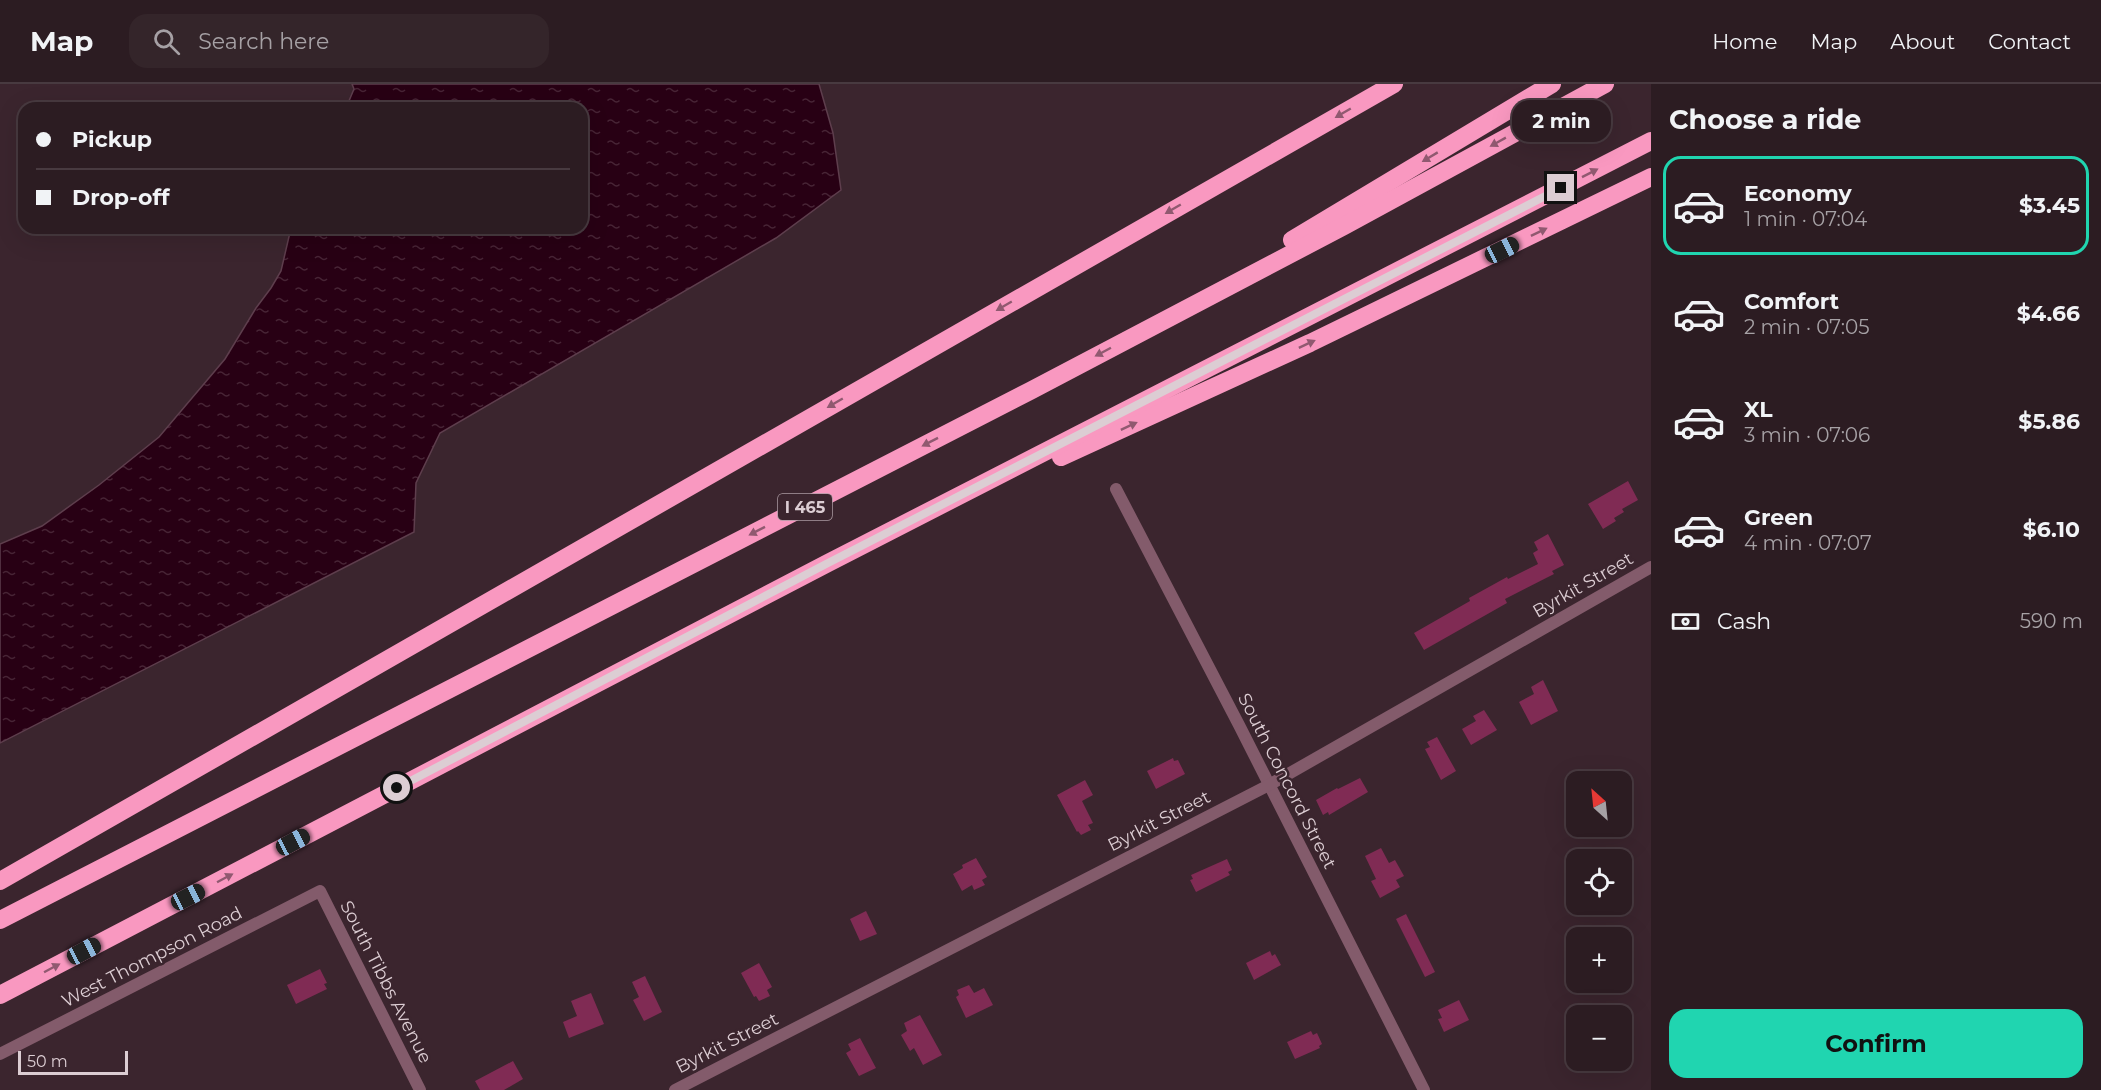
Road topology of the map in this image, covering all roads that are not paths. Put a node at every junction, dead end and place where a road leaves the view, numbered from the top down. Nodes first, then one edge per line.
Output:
1 (1394, 84) edge
2 (1552, 84) edge
3 (1605, 84) edge
4 (1651, 141) edge
5 (1651, 177) edge
6 (1127, 340) junction
7 (1116, 489) dead end
8 (828, 563) junction
9 (1651, 567) edge
10 (1269, 785) junction
11 (0, 881) edge
12 (320, 891) joint
13 (0, 920) edge
14 (0, 995) edge
15 (0, 1054) edge
16 (420, 1090) edge
17 (675, 1090) edge
18 (1424, 1090) edge

1 -> 11 highway
2 -> 6 highway
3 -> 6 highway, I 465
8 -> 4 highway
8 -> 5 highway
6 -> 13 highway, I 465
7 - 10 street, South Concord Street
14 -> 8 highway
9 - 10 street, Byrkit Street
10 - 17 street, Byrkit Street
10 - 18 street, South Concord Street
12 - 15 street, West Thompson Road
12 - 16 street, South Tibbs Avenue

